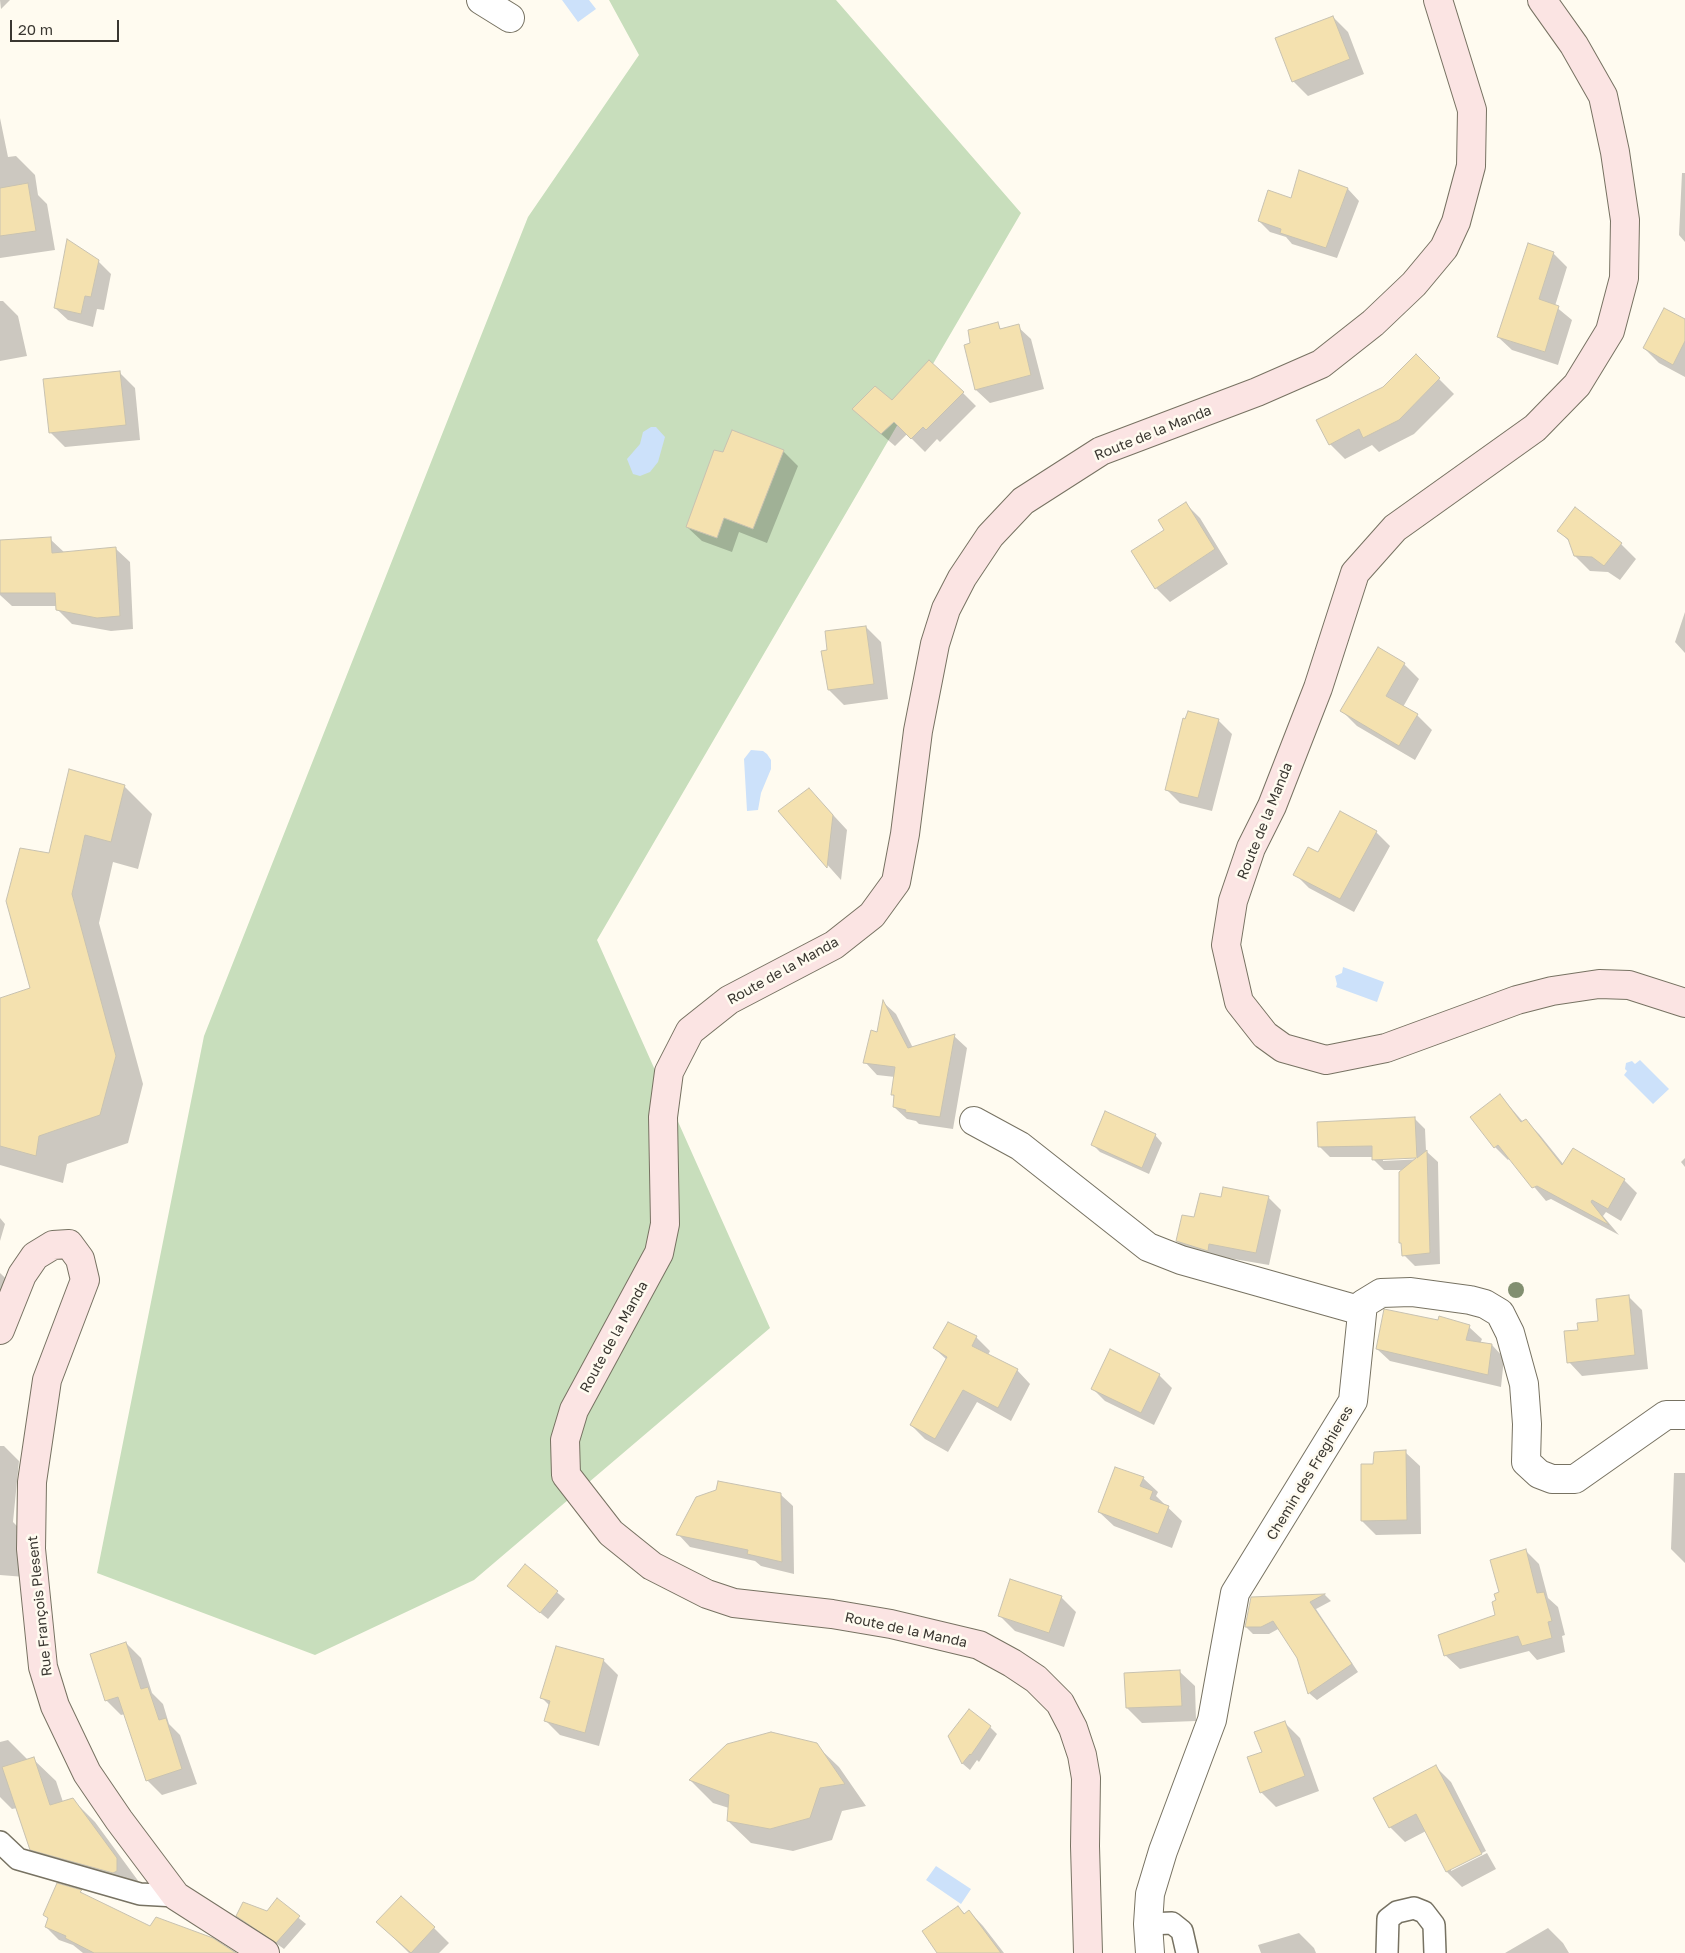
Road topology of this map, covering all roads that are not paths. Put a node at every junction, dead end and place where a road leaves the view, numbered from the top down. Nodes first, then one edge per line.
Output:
1 (481, 0) edge
2 (1438, 0) edge
3 (1542, 0) edge
4 (510, 18) dead end
5 (1685, 1003) edge
6 (974, 1121) dead end
7 (1362, 1310) junction
8 (0, 1330) edge
9 (1685, 1415) edge
10 (0, 1842) edge
11 (176, 1896) junction
12 (1148, 1924) junction
13 (266, 1953) edge
14 (1088, 1953) edge
15 (1150, 1953) edge
16 (1187, 1953) edge
17 (1387, 1953) edge
18 (1436, 1953) edge

1 - 4 street
2 - 14 main road, Route de la Manda
3 - 5 main road, Route de la Manda
6 - 7 street
7 - 9 street
7 - 12 street, Chemin des Freghieres
8 - 11 main road, Rue François Plesent
10 - 11 lane
11 - 13 main road, Rue François Plesent
12 - 15 street, Chemin des Freghieres
12 - 16 lane
17 - 18 lane

